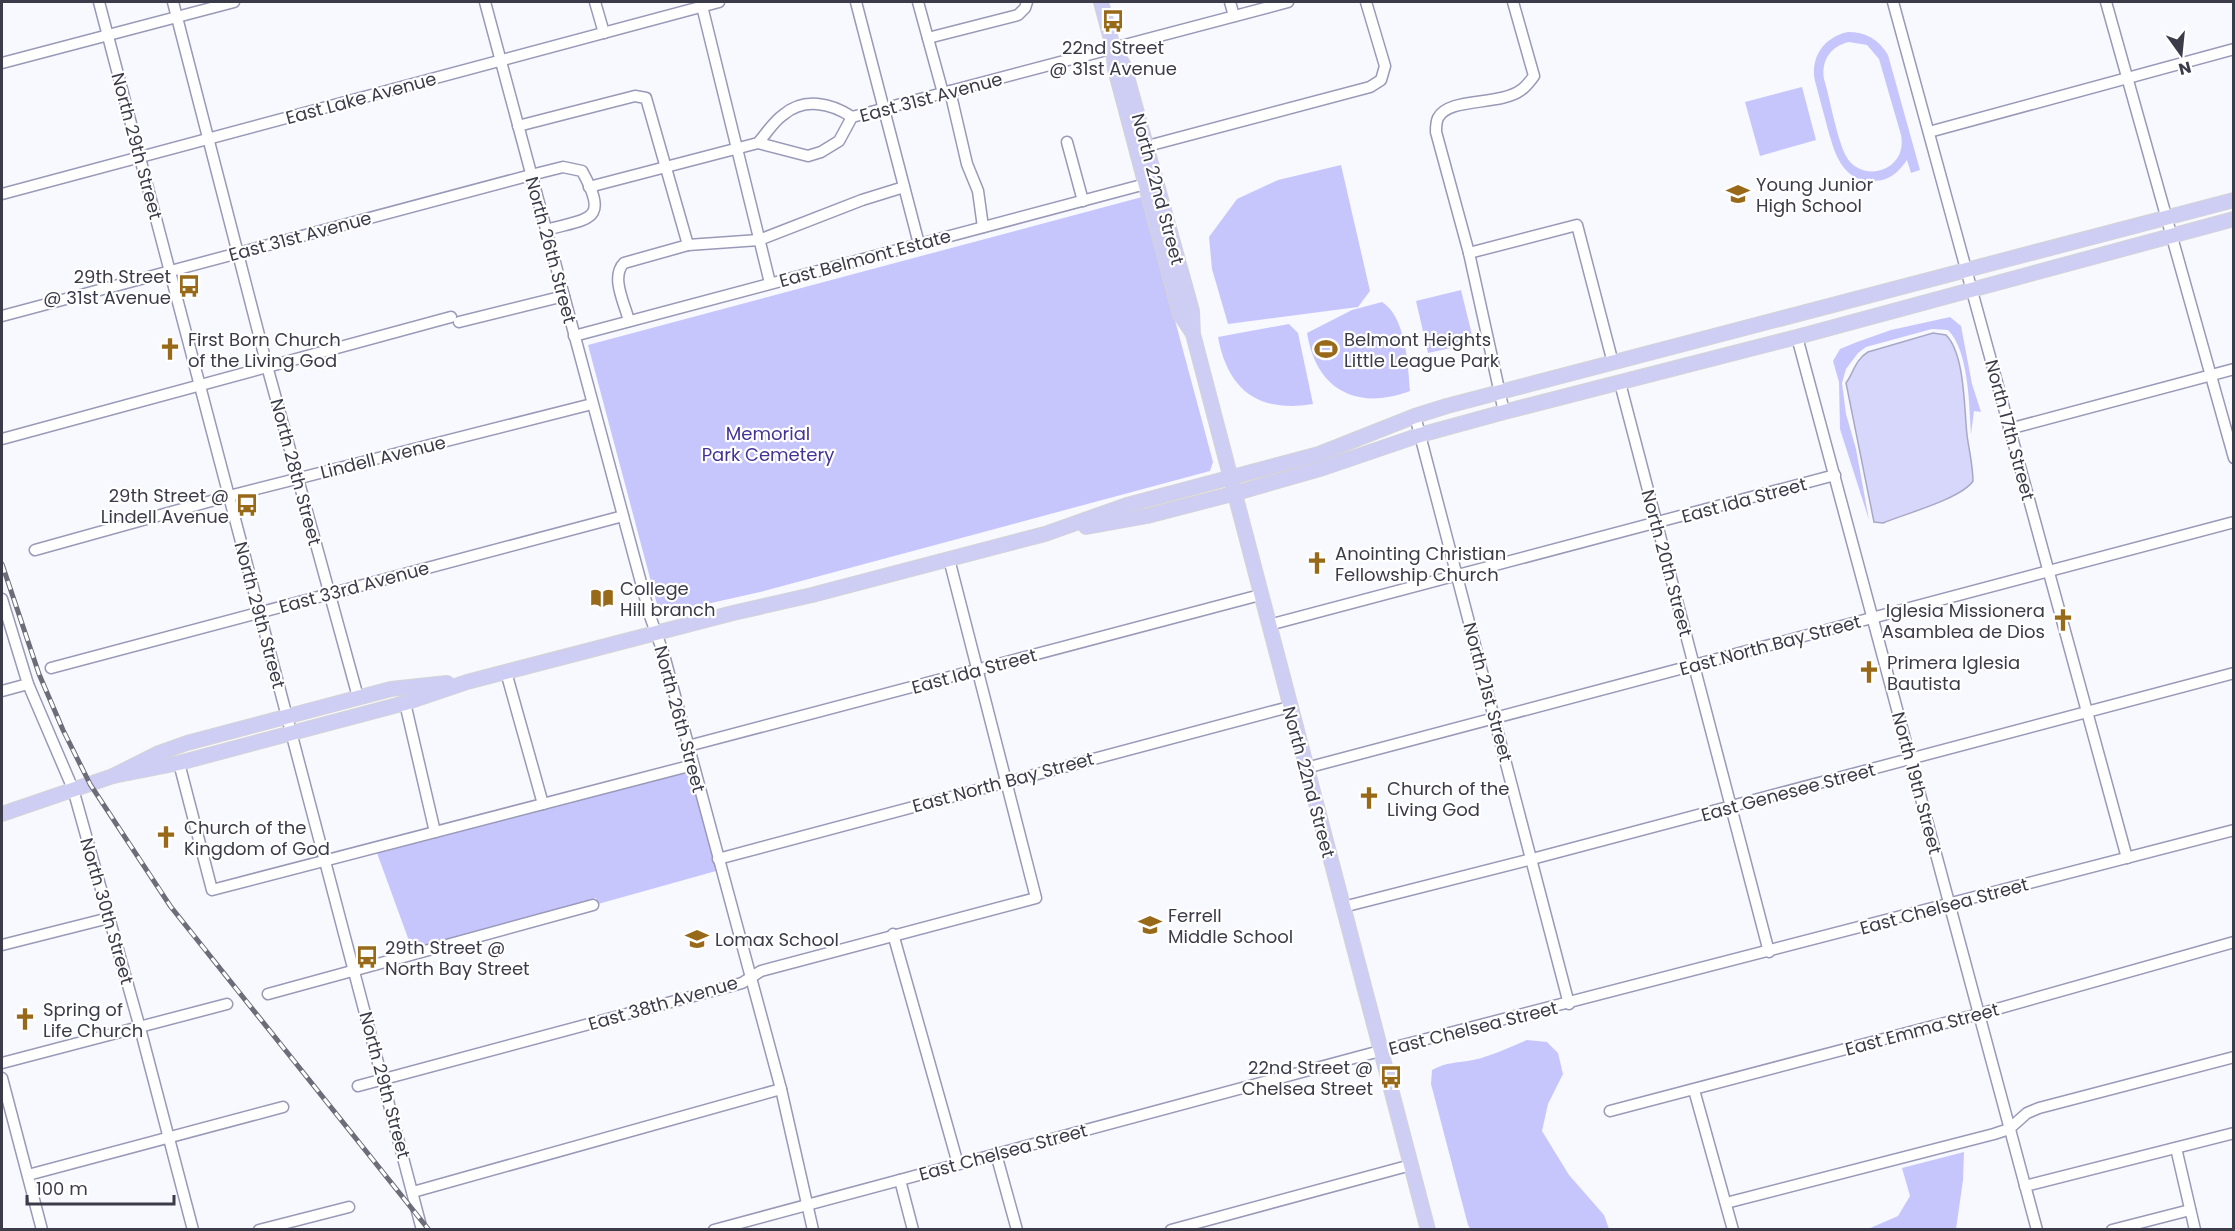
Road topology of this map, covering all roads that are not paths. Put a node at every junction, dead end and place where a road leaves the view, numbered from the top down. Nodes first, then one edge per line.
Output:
1 (99, 2) edge
2 (173, 2) edge
3 (234, 2) edge
4 (484, 2) edge
5 (595, 2) edge
6 (719, 2) edge
7 (856, 2) edge
8 (918, 2) edge
9 (1027, 2) edge
10 (1101, 2) edge
11 (1230, 2) edge
12 (1288, 2) edge
13 (1366, 2) edge
14 (1513, 2) edge
15 (1893, 2) edge
16 (2106, 2) edge
17 (702, 4) edge
18 (1234, 16) junction
19 (177, 17) junction
20 (604, 33) junction
21 (108, 36) junction
22 (928, 38) junction
23 (1113, 47) junction
24 (2234, 49) edge
25 (500, 61) junction
26 (2, 63) edge
27 (2127, 78) junction
28 (946, 92) junction
29 (883, 109) junction
30 (852, 117) junction
31 (518, 126) junction
32 (1929, 132) junction
33 (209, 139) junction
34 (1067, 142) dead end
35 (758, 143) junction
36 (1141, 148) junction
37 (737, 150) junction
38 (140, 157) junction
39 (667, 168) junction
40 (531, 175) junction
41 (1150, 183) junction
42 (589, 187) junction
43 (904, 187) junction
44 (2, 194) edge
45 (2234, 200) edge
46 (1083, 201) junction
47 (2167, 217) junction
48 (2234, 219) edge
49 (983, 227) junction
50 (546, 230) junction
51 (2173, 236) junction
52 (759, 240) junction
53 (919, 244) junction
54 (688, 246) junction
55 (238, 253) junction
56 (1468, 253) junction
57 (1966, 270) junction
58 (170, 271) junction
59 (770, 283) junction
60 (1972, 291) junction
61 (564, 296) junction
62 (2, 316) edge
63 (629, 321) junction
64 (574, 336) junction
65 (1797, 337) junction
66 (1613, 363) junction
67 (267, 366) junction
68 (2234, 369) edge
69 (2211, 375) junction
70 (1620, 383) junction
71 (200, 387) junction
72 (1500, 392) junction
73 (1559, 399) junction
74 (592, 404) junction
75 (1504, 412) junction
76 (1415, 416) junction
77 (2009, 429) junction
78 (1420, 435) junction
79 (2, 439) edge
80 (2234, 458) edge
81 (1836, 475) junction
82 (1232, 477) junction
83 (299, 479) junction
84 (1236, 493) junction
85 (229, 496) junction
86 (623, 516) junction
87 (2234, 522) edge
88 (1656, 523) junction
89 (1045, 534) junction
90 (35, 550) dead end
91 (949, 558) junction
92 (2048, 571) junction
93 (1457, 576) junction
94 (329, 594) junction
95 (1260, 595) junction
96 (2, 599) edge
97 (260, 612) junction
98 (1873, 618) junction
99 (1269, 625) junction
100 (656, 633) junction
101 (1693, 665) junction
102 (51, 668) dead end
103 (978, 670) junction
104 (506, 672) junction
105 (2234, 673) edge
106 (467, 682) junction
107 (28, 684) junction
108 (2, 691) edge
109 (358, 697) junction
110 (405, 703) junction
111 (1289, 707) junction
112 (2086, 712) junction
113 (287, 716) junction
114 (1494, 718) junction
115 (291, 733) junction
116 (688, 746) junction
117 (1911, 759) junction
118 (179, 763) junction
119 (693, 765) junction
120 (1306, 768) junction
121 (113, 776) junction
122 (1006, 781) junction
123 (73, 789) junction
124 (543, 804) junction
125 (1730, 807) junction
126 (2, 814) edge
127 (2234, 830) edge
128 (435, 832) junction
129 (2127, 858) junction
130 (718, 859) junction
131 (1532, 859) junction
132 (325, 861) junction
133 (1949, 904) junction
134 (593, 905) dead end
135 (1343, 907) junction
136 (109, 918) junction
137 (894, 934) junction
138 (2234, 942) edge
139 (2, 945) edge
140 (1769, 952) junction
141 (355, 970) junction
142 (750, 978) junction
143 (268, 994) dead end
144 (227, 1004) dead end
145 (1569, 1004) junction
146 (1979, 1014) junction
147 (140, 1028) junction
148 (1380, 1051) junction
149 (2234, 1057) edge
150 (2, 1063) edge
151 (2, 1078) edge
152 (382, 1080) junction
153 (358, 1086) dead end
154 (781, 1089) junction
155 (1694, 1090) junction
156 (283, 1107) dead end
157 (1610, 1111) dead end
158 (2008, 1128) junction
159 (2234, 1133) edge
160 (169, 1137) junction
161 (2176, 1148) junction
162 (996, 1154) junction
163 (958, 1164) junction
164 (1411, 1165) junction
165 (28, 1175) junction
166 (900, 1180) junction
167 (2025, 1186) junction
168 (413, 1192) junction
169 (1726, 1203) junction
170 (807, 1205) junction
171 (349, 1207) dead end
172 (2190, 1210) junction
173 (42, 1230) edge
174 (193, 1230) edge
175 (259, 1230) edge
176 (422, 1230) edge
177 (714, 1230) edge
178 (813, 1230) edge
179 (913, 1230) edge
180 (1017, 1230) edge
181 (1171, 1230) edge
182 (1428, 1230) edge
183 (1733, 1230) edge
184 (2037, 1230) edge
185 (2112, 1230) edge
186 (2195, 1230) edge

1 - 21 street, North 29th Street
2 - 19 street, North 28th Street
3 - 19 street
4 - 25 street, North 26th Street
5 - 20 street
6 - 17 street, East Lake Avenue
7 - 29 street
8 - 22 street
9 - 22 street
10 - 23 main road, North 22nd Street
11 - 18 street
12 - 18 street, East 31st Avenue
13 - 36 street
14 - 56 street
15 - 32 street, North 17th Street
16 - 27 street
17 - 20 street, East Lake Avenue
17 - 37 street
18 - 23 street, East 31st Avenue
19 - 21 street
19 - 33 street, North 28th Street
20 - 25 street, East Lake Avenue
21 - 26 street
21 - 38 street, North 29th Street
22 - 28 street
23 - 28 street, East 31st Avenue
23 - 36 main road, North 22nd Street
24 - 27 street
25 - 31 street, North 26th Street
25 - 33 street, East Lake Avenue
27 - 32 street
27 - 47 street
28 - 29 street, East 31st Avenue
28 - 49 street
29 - 30 street, East 31st Avenue
29 - 43 street
30 - 35 street
30 - 35 street, East 31st Avenue
31 - 39 street
31 - 40 street, North 26th Street
32 - 57 street, North 17th Street
33 - 38 street, East Lake Avenue
33 - 55 street, North 28th Street
34 - 46 street
35 - 37 street
36 - 41 main road, North 22nd Street
37 - 39 street
37 - 52 street
38 - 44 street, East Lake Avenue
38 - 58 street, North 29th Street
39 - 42 street
39 - 54 street
40 - 42 street, East 31st Avenue
40 - 50 street, North 26th Street
40 - 55 street, East 31st Avenue
41 - 46 street, East Belmont Estate
41 - 82 main road, North 22nd Street
42 - 50 street
43 - 52 street
43 - 53 street
45 - 47 main road
46 - 49 street, East Belmont Estate
47 - 51 street
47 - 57 main road
48 - 51 main road
49 - 53 street, East Belmont Estate
50 - 61 street, North 26th Street
51 - 60 main road
51 - 69 street
52 - 54 street
52 - 59 street
53 - 59 street, East Belmont Estate
54 - 63 street
55 - 58 street, East 31st Avenue
55 - 67 street, North 28th Street
56 - 66 street
56 - 72 street
57 - 60 street, North 17th Street
57 - 66 main road
58 - 62 street, East 31st Avenue
58 - 71 street, North 29th Street
59 - 63 street, East Belmont Estate
60 - 65 main road
60 - 77 street, North 17th Street
61 - 64 street, North 26th Street
61 - 67 street
63 - 64 street, East Belmont Estate
64 - 74 street, North 26th Street
65 - 70 main road
65 - 81 street, North 19th Street
66 - 72 main road
66 - 73 main road
67 - 71 street
67 - 83 street, North 28th Street
68 - 69 street
69 - 77 street
69 - 80 street
70 - 73 main road
70 - 88 street, North 20th Street
71 - 79 street
71 - 85 street, North 29th Street
72 - 75 street
72 - 76 main road
73 - 75 main road
74 - 83 street, Lindell Avenue
74 - 86 street, North 26th Street
75 - 78 main road
76 - 78 street, North 21st Street
76 - 82 main road
77 - 92 street, North 17th Street
78 - 84 main road
78 - 93 street, North 21st Street
81 - 88 street, East Ida Street
81 - 98 street, North 19th Street
82 - 84 main road, North 22nd Street
82 - 89 main road
83 - 85 street, Lindell Avenue
83 - 94 street, North 28th Street
84 - 89 main road
84 - 95 main road, North 22nd Street
85 - 90 street, Lindell Avenue
85 - 97 street, North 29th Street
86 - 94 street, East 33rd Avenue
86 - 100 street, North 26th Street
87 - 92 street, East North Bay Street
88 - 93 street, East Ida Street
88 - 101 street, North 20th Street
89 - 91 main road
91 - 100 main road
91 - 103 street
92 - 98 street, East North Bay Street
92 - 112 street, North 17th Street
93 - 99 street, East Ida Street
93 - 114 street, North 21st Street
94 - 97 street, East 33rd Avenue
94 - 109 street, North 28th Street
95 - 99 main road, North 22nd Street
95 - 103 street, East Ida Street
96 - 107 street, North 30th Street
97 - 102 street, East 33rd Avenue
97 - 113 street, North 29th Street
98 - 101 street, East North Bay Street
98 - 117 street, North 19th Street
99 - 111 main road, North 22nd Street
100 - 104 main road
100 - 116 street, North 26th Street
101 - 114 street, East North Bay Street
101 - 125 street, North 20th Street
103 - 116 street, East Ida Street
103 - 122 street
104 - 106 main road
104 - 124 street
105 - 112 street, East Genesee Street
106 - 109 main road
106 - 110 main road
107 - 108 street
107 - 123 street, North 30th Street
109 - 113 main road
110 - 115 main road
110 - 128 street
111 - 120 main road, North 22nd Street
111 - 122 street, East North Bay Street
112 - 117 street, East Genesee Street
112 - 129 street, North 17th Street
113 - 115 street, North 29th Street
113 - 121 main road
114 - 120 street, East North Bay Street
114 - 131 street, North 21st Street
115 - 118 main road
115 - 132 street, North 29th Street
116 - 119 street, North 26th Street
117 - 125 street, East Genesee Street
117 - 133 street, North 19th Street
118 - 121 main road
118 - 132 street
119 - 124 street
119 - 130 street, North 26th Street
120 - 135 main road, North 22nd Street
121 - 123 main road
122 - 130 street, East North Bay Street
122 - 137 street, East 38th Avenue
123 - 126 main road
123 - 136 street, North 30th Street
124 - 128 street
125 - 131 street, East Genesee Street
125 - 140 street, North 20th Street
127 - 129 street, East Chelsea Street
128 - 132 street
129 - 133 street, East Chelsea Street
130 - 142 street, North 26th Street
131 - 135 street, East Genesee Street
131 - 145 street, North 21st Street
132 - 141 street, North 29th Street
133 - 140 street, East Chelsea Street
133 - 146 street, North 19th Street
134 - 141 street
135 - 148 main road, North 22nd Street
136 - 139 street
136 - 147 street, North 30th Street
137 - 142 street, East 38th Avenue
137 - 163 street
138 - 146 street, East Emma Street
140 - 145 street, East Chelsea Street
141 - 143 street
141 - 152 street, North 29th Street
142 - 152 street, East 38th Avenue
142 - 154 street, North 26th Street
144 - 147 street
145 - 148 street, East Chelsea Street
146 - 155 street, East Emma Street
146 - 158 street, North 19th Street
147 - 150 street
147 - 160 street, North 30th Street
148 - 162 street, East Chelsea Street
148 - 164 main road, North 22nd Street
149 - 158 street
151 - 165 street
152 - 153 street, East 38th Avenue
152 - 168 street, North 29th Street
154 - 168 street
154 - 170 street, North 26th Street
155 - 157 street, East Emma Street
155 - 169 street
156 - 160 street
158 - 167 street, North 19th Street
158 - 169 street
159 - 161 street
160 - 165 street
160 - 174 street, North 30th Street
161 - 167 street
161 - 172 street
162 - 163 street, East Chelsea Street
162 - 180 street
163 - 166 street, East Chelsea Street
164 - 181 street
164 - 182 main road, North 22nd Street
165 - 173 street
166 - 170 street, East Chelsea Street
166 - 179 street
167 - 184 street, North 19th Street
168 - 176 street, North 29th Street
169 - 183 street
170 - 177 street, East Chelsea Street
170 - 178 street, North 26th Street
171 - 175 street
172 - 185 street
172 - 186 street

